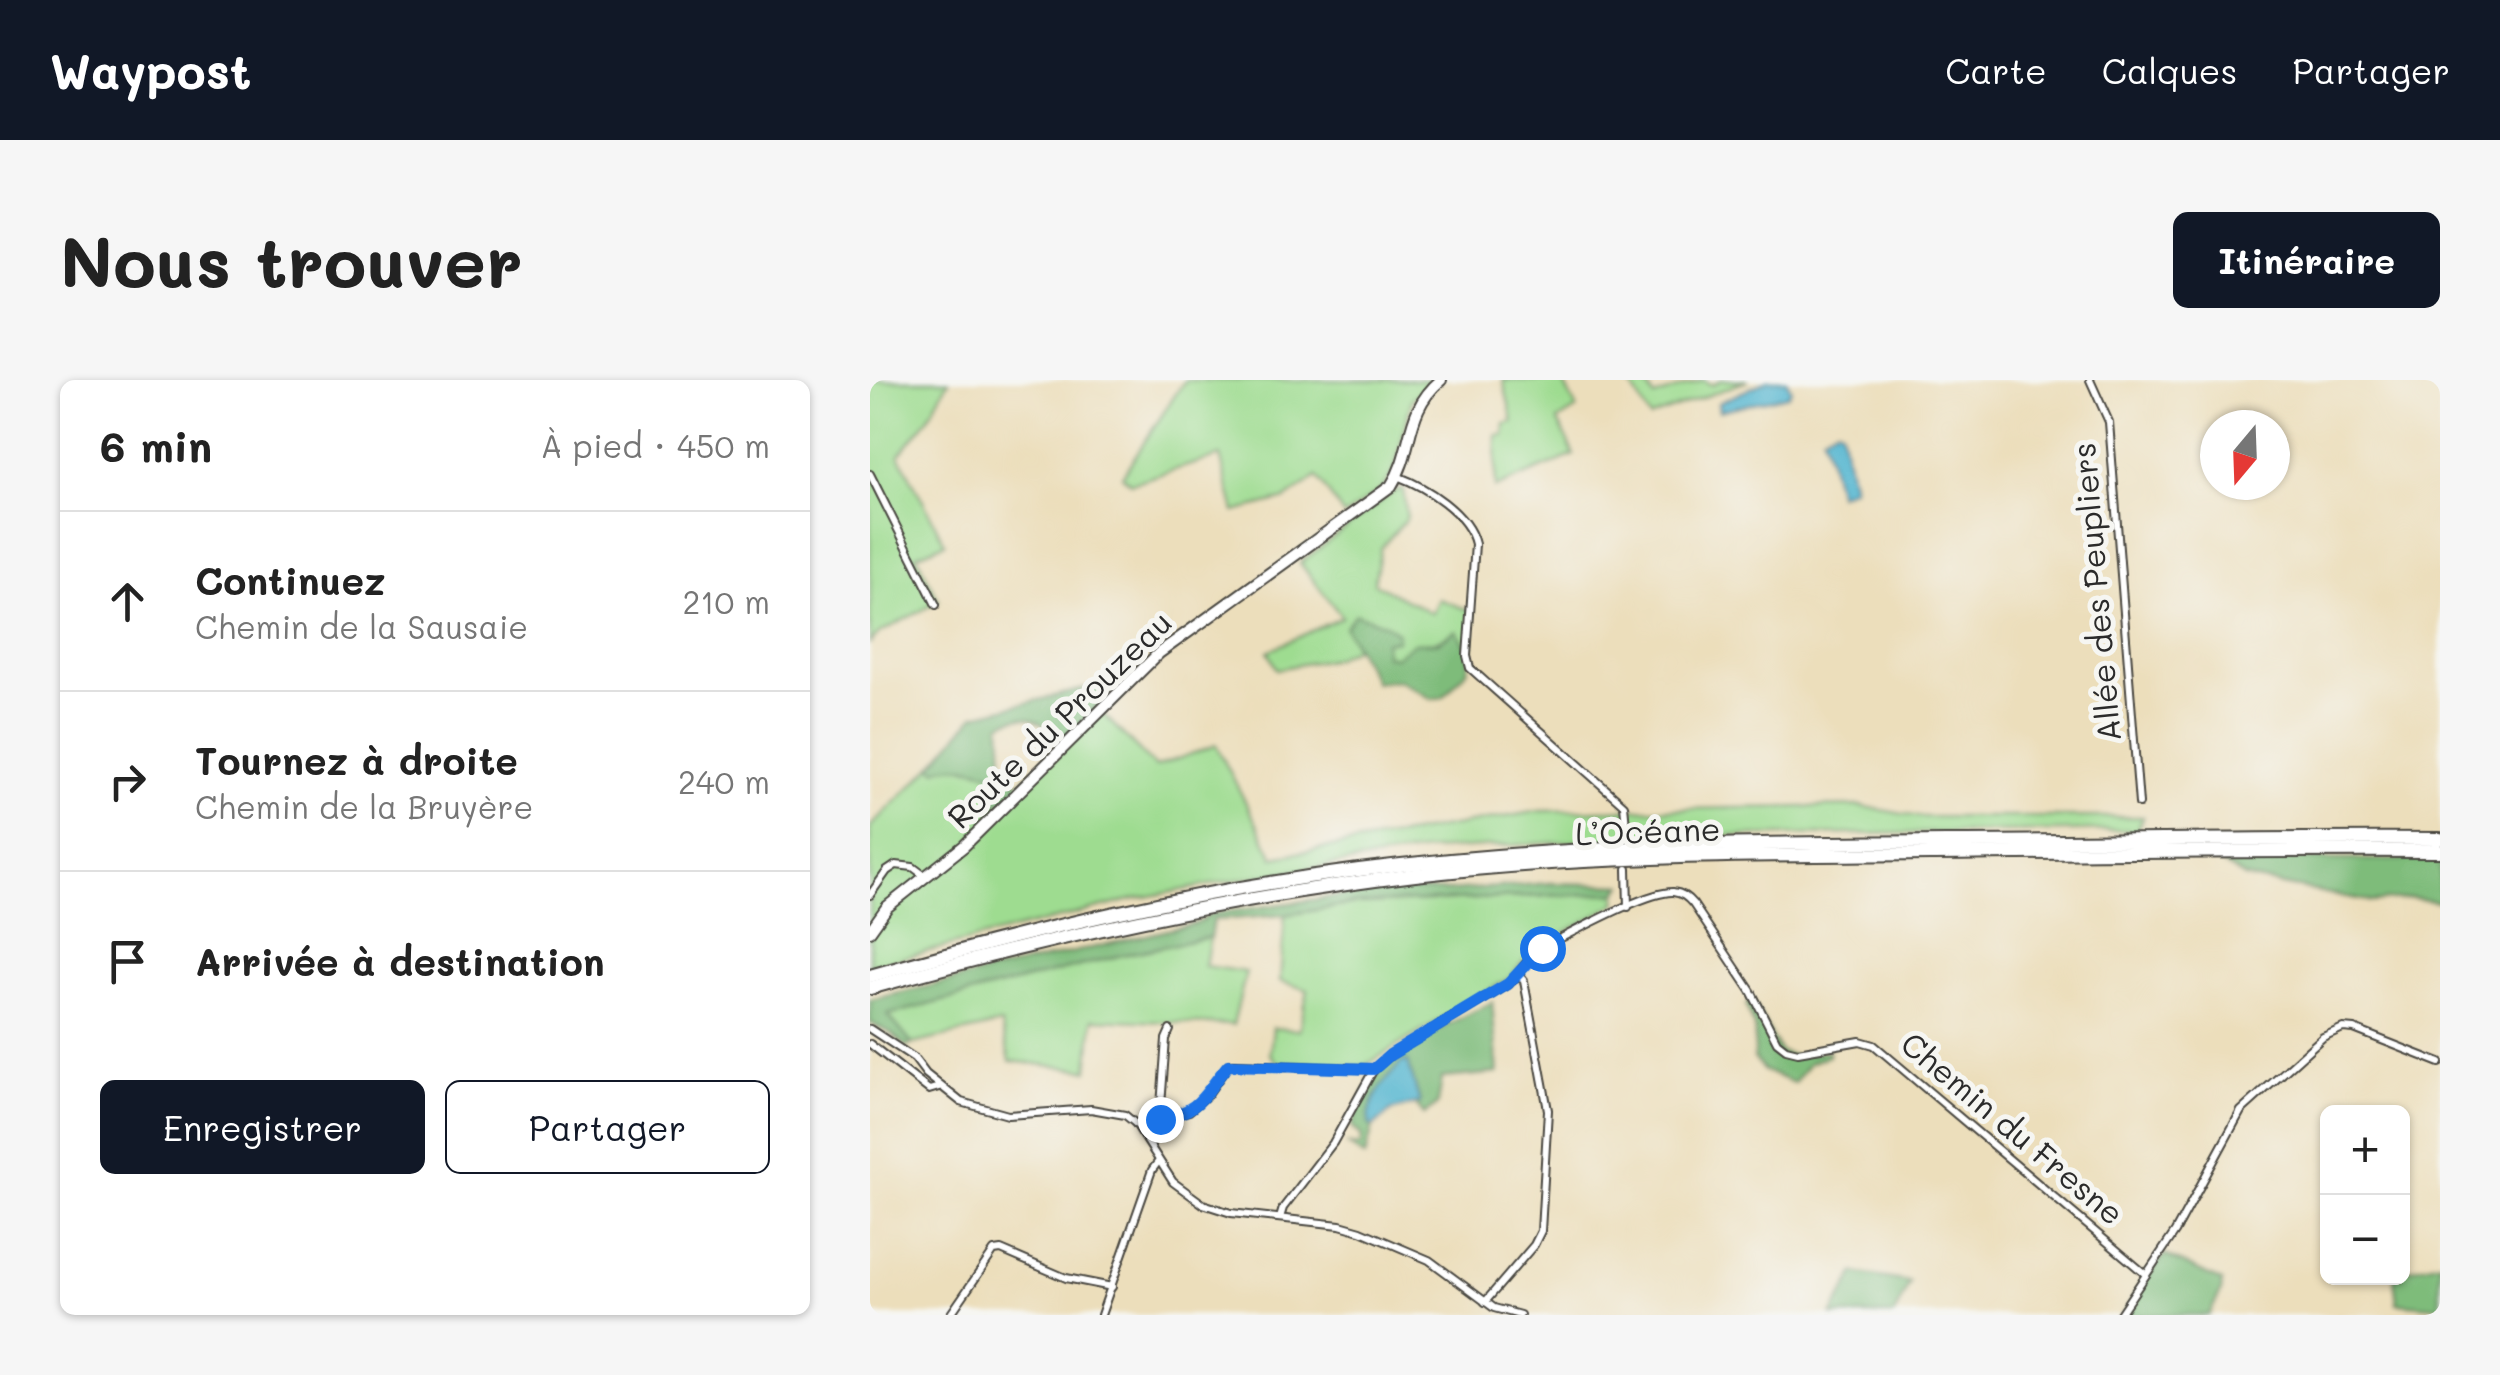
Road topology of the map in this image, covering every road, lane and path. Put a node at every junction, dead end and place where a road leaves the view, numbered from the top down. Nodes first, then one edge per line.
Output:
1 (1440, 380) edge
2 (2090, 380) edge
3 (870, 474) edge
4 (1397, 476) junction
5 (936, 606) dead end
6 (2139, 804) dead end
7 (1627, 836) dead end
8 (2440, 839) edge
9 (2440, 851) edge
10 (1627, 869) dead end
11 (926, 876) junction
12 (870, 895) edge
13 (1628, 907) junction
14 (870, 931) edge
15 (1518, 974) junction
16 (870, 976) edge
17 (870, 988) edge
18 (870, 1029) edge
19 (1170, 1030) dead end
20 (870, 1044) edge
21 (2440, 1063) edge
22 (1374, 1069) junction
23 (939, 1087) junction
24 (1160, 1119) junction
25 (1136, 1124) junction
26 (1158, 1162) junction
27 (1280, 1218) junction
28 (2144, 1273) junction
29 (1112, 1287) junction
30 (1485, 1302) junction
31 (950, 1315) edge
32 (1101, 1315) edge
33 (1520, 1315) edge
34 (2118, 1315) edge

1 - 4 street
2 - 6 street, Allée des Peupliers
3 - 5 street
4 - 7 street
4 - 11 street, Route du Prouzeau
8 - 16 highway, L’Océane
9 - 17 highway, L’Océane
10 - 13 street
11 - 12 street
11 - 14 street, Route du Prouzeau
13 - 15 street, Chemin du Fresne
13 - 28 street, Chemin du Fresne
15 - 22 street, Chemin du Fresne
15 - 30 street
18 - 23 street
19 - 24 street
20 - 23 street
21 - 28 street
22 - 24 street
22 - 27 street
23 - 25 street
24 - 25 street
25 - 26 street
26 - 27 street
26 - 29 street
27 - 30 street
28 - 34 street
29 - 31 street
29 - 32 street
30 - 33 street

